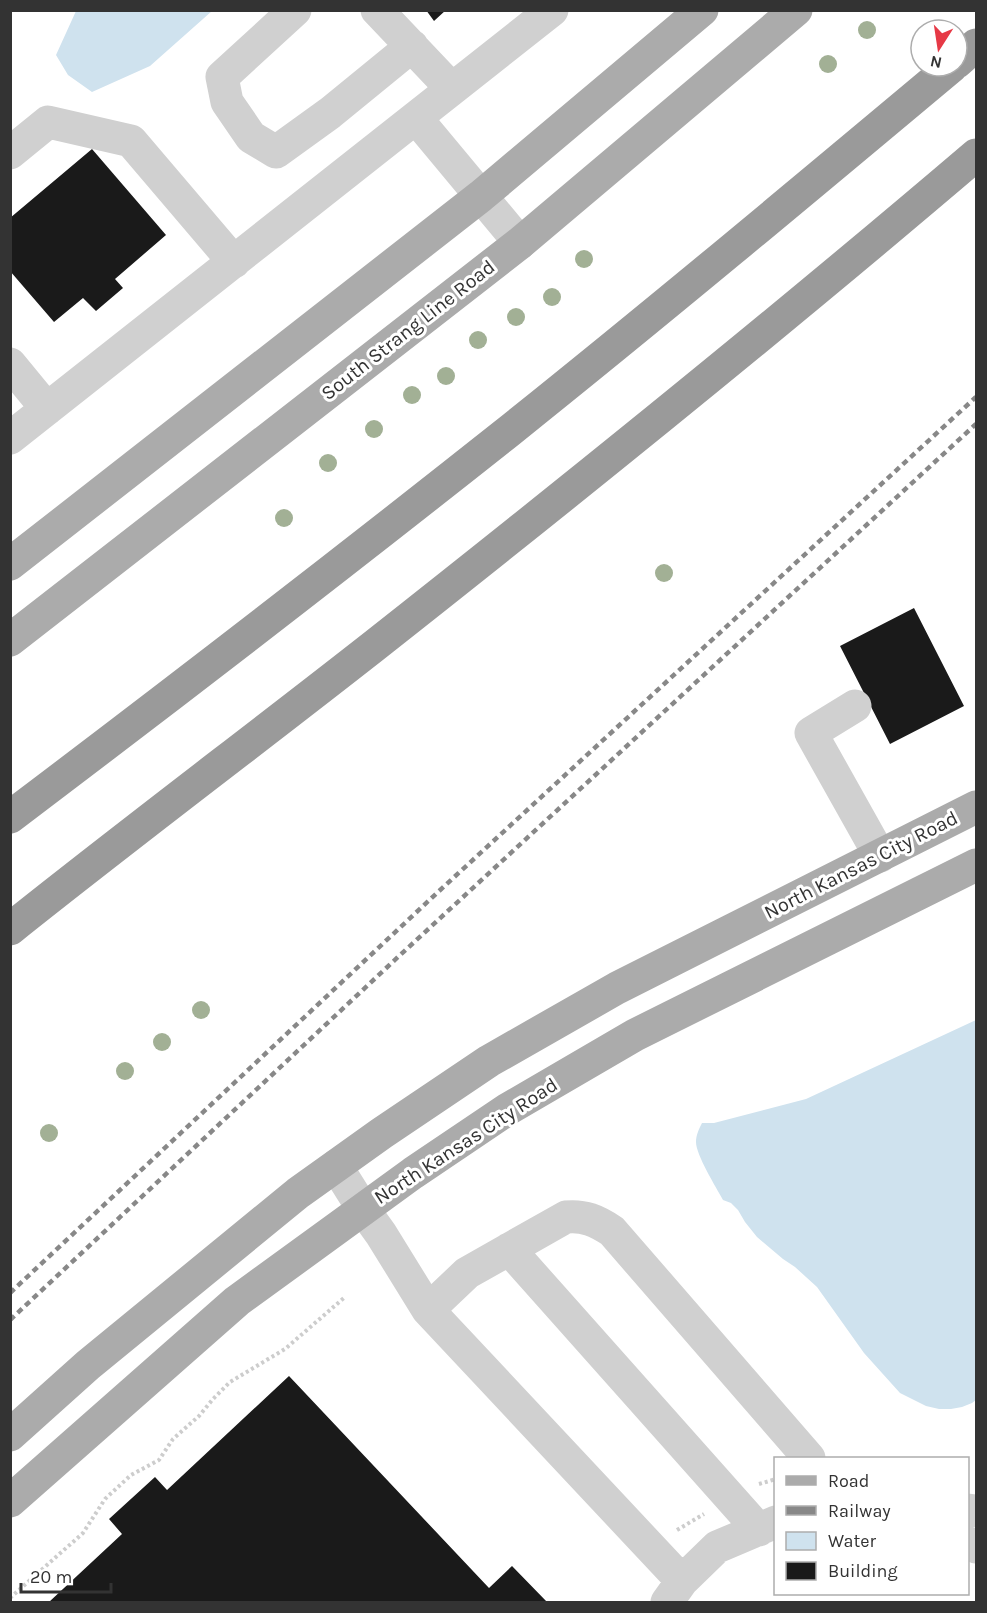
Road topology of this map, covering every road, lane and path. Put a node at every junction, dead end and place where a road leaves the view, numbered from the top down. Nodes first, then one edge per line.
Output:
1 (295, 10) edge
2 (377, 10) edge
3 (552, 10) edge
4 (702, 10) edge
5 (796, 10) edge
6 (412, 46) junction
7 (938, 78) edge
8 (452, 89) junction
9 (416, 118) junction
10 (10, 153) edge
11 (976, 155) edge
12 (481, 196) junction
13 (520, 243) junction
14 (234, 262) junction
15 (10, 364) edge
16 (48, 409) junction
17 (10, 438) edge
18 (10, 564) edge
19 (10, 640) edge
20 (855, 706) dead end
21 (976, 807) edge
22 (10, 817) edge
23 (880, 856) junction
24 (976, 866) edge
25 (10, 929) edge
26 (336, 1166) junction
27 (363, 1209) junction
28 (509, 1249) junction
29 (345, 1297) dead end
30 (428, 1310) junction
31 (10, 1435) edge
32 (808, 1457) edge
33 (10, 1501) edge
34 (706, 1513) dead end
35 (767, 1526) edge
36 (669, 1534) dead end
37 (674, 1592) edge
38 (10, 1598) edge

1 - 6 lane
2 - 6 lane
3 - 8 lane
4 - 12 main road
5 - 13 main road, South Strang Line Road
6 - 8 lane
7 - 22 highway
8 - 9 lane
9 - 12 lane
9 - 14 lane
10 - 14 lane
11 - 25 highway
12 - 13 lane
12 - 18 main road
13 - 19 main road, South Strang Line Road
14 - 16 lane
15 - 16 lane
16 - 17 lane
20 - 23 lane
21 - 23 main road, North Kansas City Road
23 - 26 main road, North Kansas City Road
24 - 27 main road, North Kansas City Road
26 - 27 lane
26 - 31 main road, North Kansas City Road
27 - 30 lane
27 - 33 main road, North Kansas City Road
28 - 30 lane
28 - 32 lane
28 - 35 lane
29 - 38 path
30 - 37 lane
34 - 36 path
35 - 37 lane

